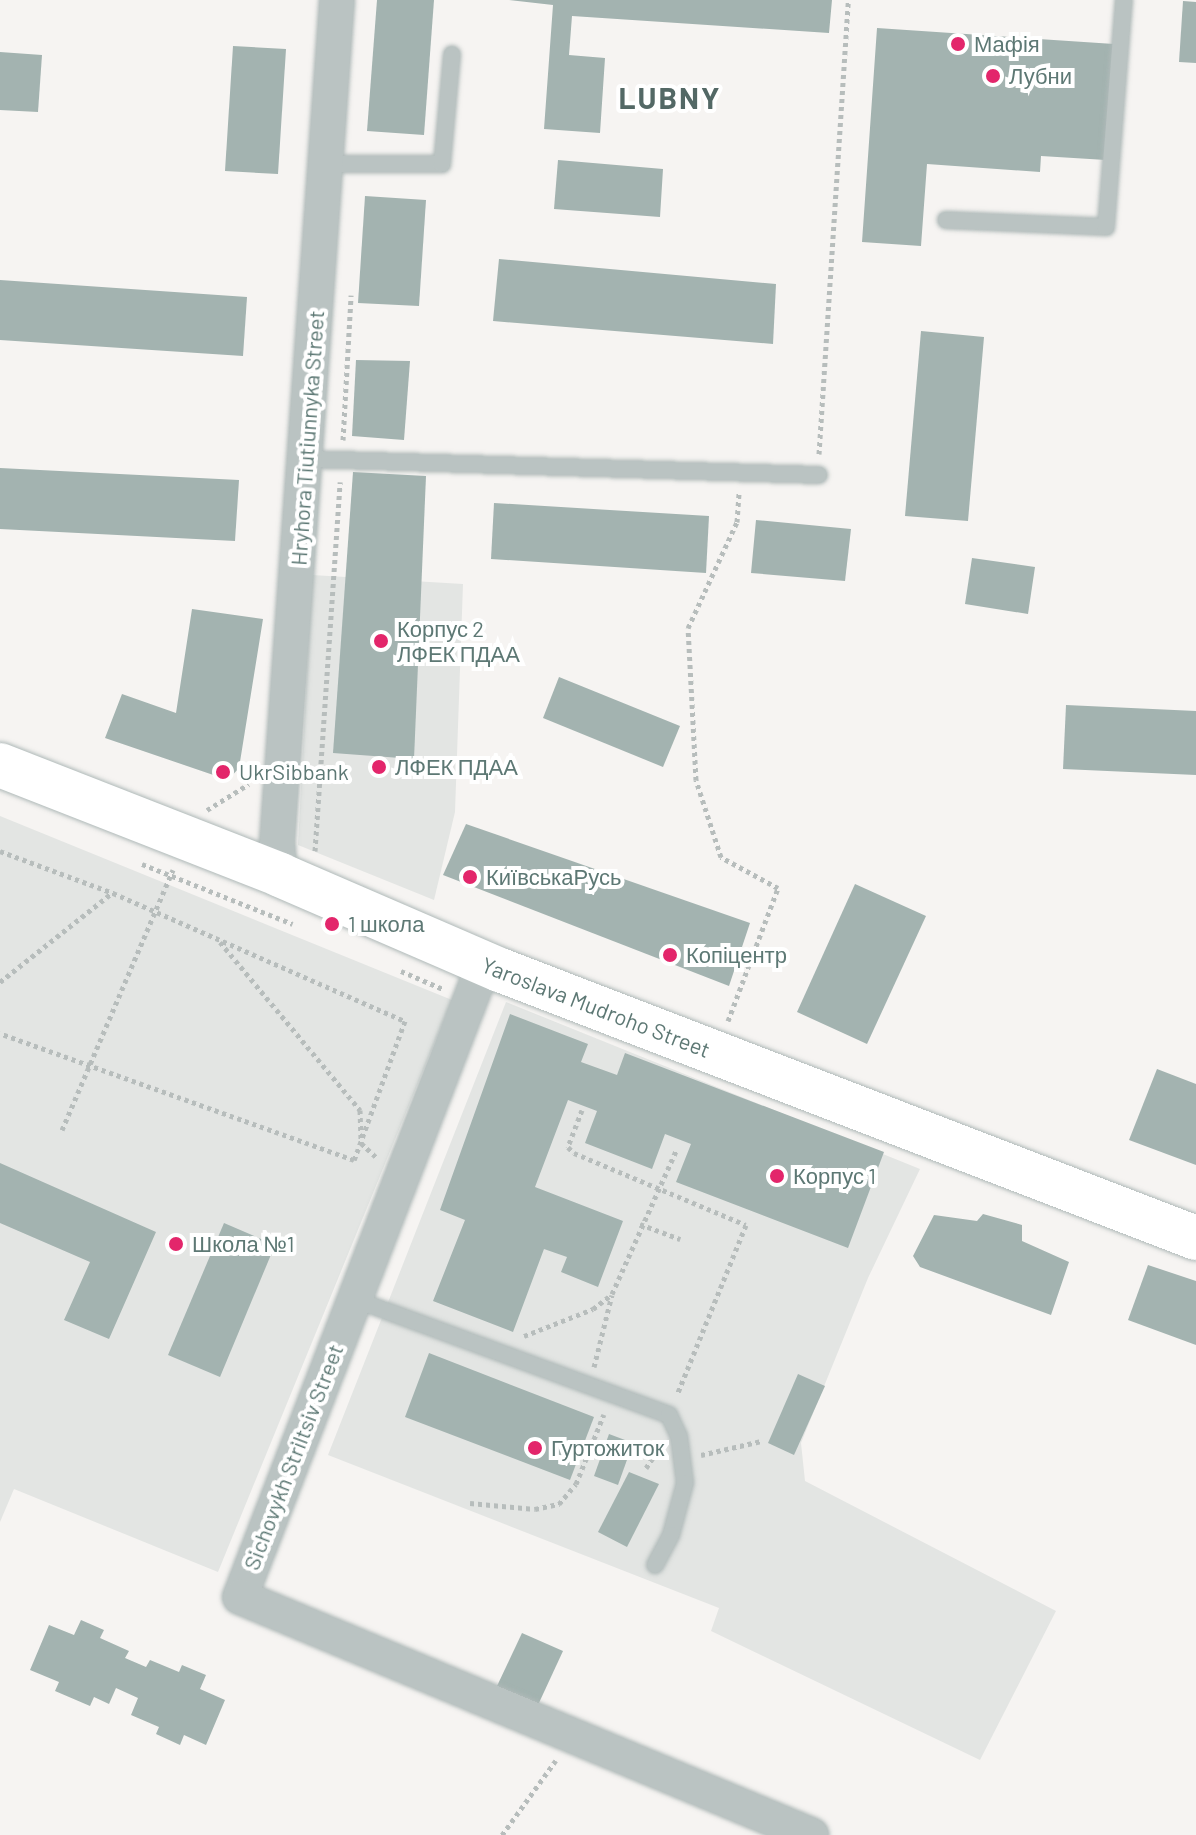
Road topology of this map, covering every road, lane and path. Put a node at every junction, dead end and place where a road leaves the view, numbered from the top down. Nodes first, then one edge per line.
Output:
1 (337, 0) edge
2 (848, 0) edge
3 (1124, 0) edge
4 (452, 54) dead end
5 (325, 164) junction
6 (946, 220) dead end
7 (351, 289) dead end
8 (307, 459) junction
9 (341, 460) junction
10 (737, 474) junction
11 (819, 475) joint
12 (0, 765) edge
13 (0, 851) edge
14 (298, 866) junction
15 (171, 875) dead end
16 (113, 893) junction
17 (156, 911) junction
18 (218, 939) junction
19 (484, 964) junction
20 (0, 982) edge
21 (726, 1025) dead end
22 (0, 1033) edge
23 (89, 1068) junction
24 (582, 1110) dead end
25 (62, 1130) dead end
26 (361, 1143) junction
27 (677, 1149) dead end
28 (400, 1182) junction
29 (656, 1189) junction
30 (640, 1224) junction
31 (1196, 1238) edge
32 (680, 1239) dead end
33 (612, 1294) junction
34 (354, 1299) junction
35 (469, 1339) junction
36 (589, 1383) junction
37 (612, 1392) junction
38 (669, 1415) junction
39 (646, 1468) dead end
40 (470, 1503) dead end
41 (655, 1565) dead end
42 (573, 1736) junction
43 (502, 1835) edge
44 (811, 1835) edge

1 - 5 street, Hryhora Tiutiunnyka Street
2 - 11 path
3 - 6 lane
4 - 5 lane
5 - 8 street, Hryhora Tiutiunnyka Street
7 - 9 path
8 - 9 lane
8 - 14 street, Hryhora Tiutiunnyka Street
9 - 10 lane
9 - 14 path
10 - 11 lane
10 - 21 path
12 - 14 main road, Yaroslava Mudroho Street
13 - 16 path
14 - 19 main road, Yaroslava Mudroho Street
15 - 17 path
16 - 17 path
16 - 20 path
17 - 18 path
17 - 23 path
18 - 26 path
18 - 26 path
19 - 28 street, Sichovykh Striltsiv Street
19 - 31 main road, Yaroslava Mudroho Street
22 - 23 path
23 - 25 path
23 - 26 path
24 - 29 path
26 - 28 path
27 - 29 path
28 - 34 street, Sichovykh Striltsiv Street
29 - 30 path
29 - 38 path
30 - 32 path
30 - 33 path
33 - 35 path
33 - 36 path
34 - 35 lane
34 - 42 street, Sichovykh Striltsiv Street
35 - 36 lane
36 - 37 lane
37 - 38 lane
37 - 40 path
38 - 39 path
38 - 41 lane
42 - 43 path
42 - 44 street, Sichovykh Striltsiv Street

